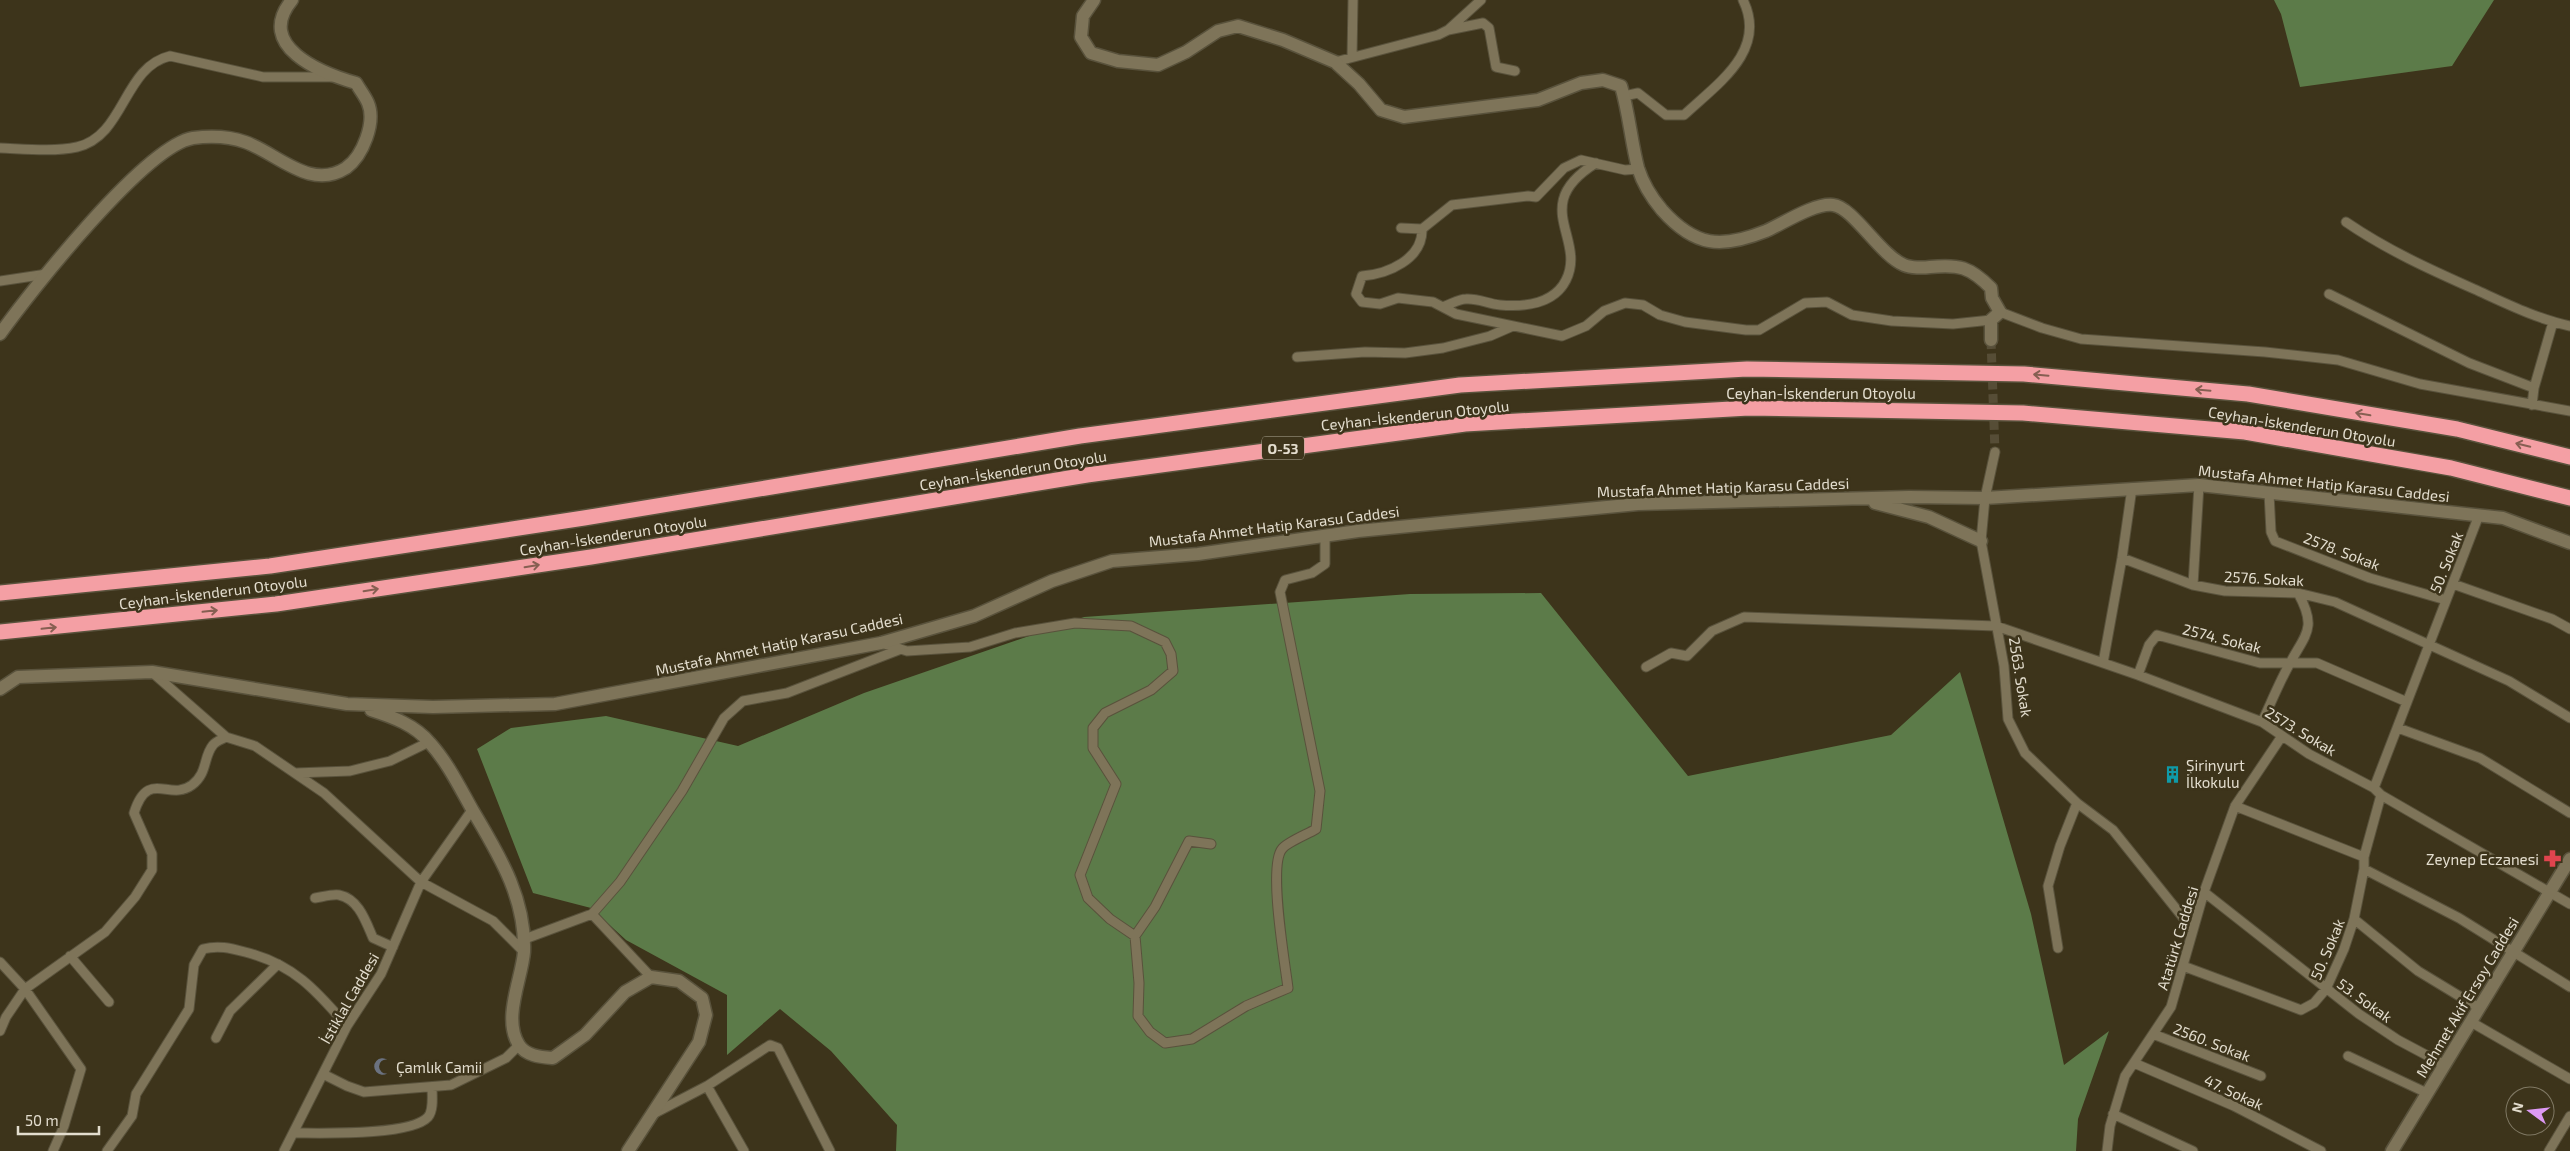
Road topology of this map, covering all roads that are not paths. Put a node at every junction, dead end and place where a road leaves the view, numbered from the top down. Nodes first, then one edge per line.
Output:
1 (292, 0) edge
2 (1094, 0) edge
3 (1354, 0) edge
4 (1481, 0) edge
5 (1743, 0) edge
6 (1448, 30) junction
7 (1352, 57) junction
8 (1335, 62) junction
9 (1515, 71) dead end
10 (334, 77) junction
11 (1624, 96) junction
12 (0, 148) edge
13 (1596, 163) junction
14 (1638, 169) junction
15 (2346, 222) dead end
16 (1401, 228) dead end
17 (1422, 229) junction
18 (47, 274) junction
19 (0, 281) edge
20 (2328, 294) dead end
21 (1445, 306) junction
22 (1996, 316) junction
23 (2554, 322) junction
24 (1513, 326) junction
25 (2570, 326) edge
26 (0, 334) edge
27 (1991, 340) tunnel mouth
28 (1297, 357) dead end
29 (2534, 388) junction
30 (2532, 405) junction
31 (2570, 411) edge
32 (1995, 452) tunnel mouth
33 (2570, 457) edge
34 (2199, 485) junction
35 (2132, 488) junction
36 (2269, 493) junction
37 (1985, 498) junction
38 (2570, 498) edge
39 (1854, 499) junction
40 (2479, 516) junction
41 (1325, 536) junction
42 (1981, 541) junction
43 (2570, 543) edge
44 (2122, 558) junction
45 (2453, 584) junction
46 (2193, 585) junction
47 (0, 593) edge
48 (2298, 593) junction
49 (2446, 600) junction
50 (1996, 626) junction
51 (2570, 629) edge
52 (0, 632) edge
53 (881, 643) junction
54 (2429, 644) junction
55 (901, 649) junction
56 (2103, 663) junction
57 (2290, 663) junction
58 (1646, 667) dead end
59 (152, 672) junction
60 (2138, 675) junction
61 (1, 690) edge
62 (2407, 702) junction
63 (347, 704) junction
64 (2570, 718) edge
65 (2262, 722) junction
66 (2398, 728) junction
67 (2282, 736) junction
68 (226, 737) junction
69 (430, 742) junction
70 (295, 773) junction
71 (2374, 788) junction
72 (2381, 795) junction
73 (2077, 802) junction
74 (2234, 806) junction
75 (472, 810) junction
76 (2570, 813) edge
77 (1211, 844) dead end
78 (2364, 857) junction
79 (2570, 859) edge
80 (2364, 869) junction
81 (421, 882) junction
82 (2204, 892) junction
83 (2549, 892) junction
84 (315, 898) dead end
85 (2570, 904) edge
86 (592, 914) junction
87 (2354, 919) junction
88 (2194, 930) junction
89 (1135, 936) junction
90 (523, 946) junction
91 (393, 947) junction
92 (2058, 948) dead end
93 (2514, 951) junction
94 (70, 956) junction
95 (0, 962) edge
96 (278, 964) junction
97 (2183, 966) junction
98 (651, 977) junction
99 (2570, 987) edge
100 (25, 989) junction
101 (2326, 989) junction
102 (109, 1002) dead end
103 (2479, 1008) junction
104 (2471, 1022) junction
105 (347, 1026) junction
106 (0, 1031) edge
107 (2153, 1034) junction
108 (216, 1038) dead end
109 (519, 1045) junction
110 (2348, 1056) dead end
111 (2134, 1063) junction
112 (2444, 1065) junction
113 (323, 1074) junction
114 (2261, 1076) dead end
115 (2570, 1079) edge
116 (707, 1086) junction
117 (432, 1087) junction
118 (2427, 1093) junction
119 (2114, 1114) junction
120 (652, 1115) junction
121 (2570, 1116) edge
122 (294, 1133) junction
123 (53, 1151) edge
124 (106, 1151) edge
125 (284, 1151) edge
126 (628, 1151) edge
127 (744, 1151) edge
128 (830, 1151) edge
129 (2106, 1151) edge
130 (2193, 1151) edge
131 (2320, 1151) edge
132 (2392, 1151) edge
133 (2549, 1151) edge

1 - 10 street
2 - 8 street
3 - 7 street
4 - 6 street
5 - 11 street
6 - 7 street
6 - 9 street
7 - 8 street
8 - 11 street
10 - 12 street
10 - 18 street
11 - 14 street
13 - 14 street
13 - 17 street
13 - 21 street
14 - 22 street
15 - 23 street
16 - 17 street
17 - 21 street
18 - 19 street
18 - 26 street
20 - 29 street
21 - 24 street
22 - 24 street
22 - 27 street
22 - 30 street
23 - 25 street
23 - 29 street
24 - 28 street
29 - 30 street
30 - 31 street
32 - 37 street, 2563. Sokak
33 -> 47 highway, Ceyhan-İskenderun Otoyolu
34 - 35 street, Mustafa Ahmet Hatip Karasu Caddesi
34 - 36 street, Mustafa Ahmet Hatip Karasu Caddesi
34 - 46 street
35 - 37 street, Mustafa Ahmet Hatip Karasu Caddesi
35 - 44 street
36 - 40 street, Mustafa Ahmet Hatip Karasu Caddesi
36 - 49 street, 2578. Sokak
37 - 39 street, Mustafa Ahmet Hatip Karasu Caddesi
37 - 42 street, 2563. Sokak
52 -> 38 highway, Ceyhan-İskenderun Otoyolu / O-53
39 - 41 street, Mustafa Ahmet Hatip Karasu Caddesi
39 - 42 street
40 - 43 street, Mustafa Ahmet Hatip Karasu Caddesi
40 - 45 street, 50. Sokak
41 - 53 street, Mustafa Ahmet Hatip Karasu Caddesi
41 - 89 street
42 - 50 street, 2563. Sokak
44 - 46 street, 2576. Sokak
44 - 56 street
45 - 49 street, 50. Sokak
45 - 51 street
46 - 48 street, 2576. Sokak
48 - 54 street, 2576. Sokak
48 - 57 street
49 - 54 street, 50. Sokak
50 - 56 street, 2573. Sokak
50 - 58 street, 2573. Sokak
50 - 73 street, 2563. Sokak
53 - 55 street
53 - 63 street, Mustafa Ahmet Hatip Karasu Caddesi
54 - 62 street, 50. Sokak
54 - 64 street, 2576. Sokak
55 - 86 street
55 - 89 street
56 - 60 street, 2573. Sokak
57 - 60 street, 2574. Sokak
57 - 62 street, 2574. Sokak
57 - 65 street
59 - 61 street, Mustafa Ahmet Hatip Karasu Caddesi
59 - 63 street, Mustafa Ahmet Hatip Karasu Caddesi
59 - 68 street
60 - 65 street, 2573. Sokak
62 - 66 street, 50. Sokak
63 - 69 street
65 - 67 street, 2573. Sokak
66 - 71 street, 50. Sokak
66 - 76 street
67 - 71 street, 2573. Sokak
67 - 74 street, Atatürk Caddesi
68 - 70 street
68 - 94 street
69 - 70 street
69 - 75 street
70 - 81 street
71 - 72 street, 2573. Sokak
72 - 78 street, 50. Sokak
72 - 83 street, 2573. Sokak
73 - 88 street, 2563. Sokak
73 - 92 street
74 - 78 street
74 - 82 street, Atatürk Caddesi
75 - 81 street, İstiklal Caddesi
75 - 90 street
77 - 89 street
78 - 80 street, 50. Sokak
79 - 83 street, Mehmet Akif Ersoy Caddesi
80 - 87 street, 50. Sokak
80 - 93 street
81 - 90 street
81 - 91 street, İstiklal Caddesi
82 - 88 street, Atatürk Caddesi
82 - 101 street, 53. Sokak
83 - 85 street, 2573. Sokak
83 - 93 street, Mehmet Akif Ersoy Caddesi
84 - 91 street
86 - 90 street
86 - 98 street
87 - 101 street, 50. Sokak
87 - 103 street
88 - 97 street, Atatürk Caddesi
90 - 109 street
91 - 105 street, İstiklal Caddesi
93 - 99 street
93 - 103 street, Mehmet Akif Ersoy Caddesi
94 - 100 street
94 - 102 street
95 - 100 street
96 - 105 street
96 - 108 street
96 - 124 street
97 - 101 street, 50. Sokak
97 - 107 street, Atatürk Caddesi
98 - 109 street
98 - 120 street
100 - 106 street
100 - 123 street
101 - 112 street, 53. Sokak
103 - 104 street, Mehmet Akif Ersoy Caddesi
104 - 112 street, Mehmet Akif Ersoy Caddesi
104 - 115 street
105 - 113 street, İstiklal Caddesi
107 - 111 street, Atatürk Caddesi
107 - 114 street, 2560. Sokak
109 - 117 street
110 - 118 street
111 - 119 street, Atatürk Caddesi
111 - 131 street, 47. Sokak
112 - 118 street, Mehmet Akif Ersoy Caddesi
113 - 117 street
113 - 122 street, İstiklal Caddesi
116 - 120 street
116 - 127 street
116 - 128 street
117 - 122 street
118 - 132 street, Mehmet Akif Ersoy Caddesi
119 - 129 street, Atatürk Caddesi
119 - 130 street
120 - 126 street
121 - 133 street
122 - 125 street, İstiklal Caddesi

